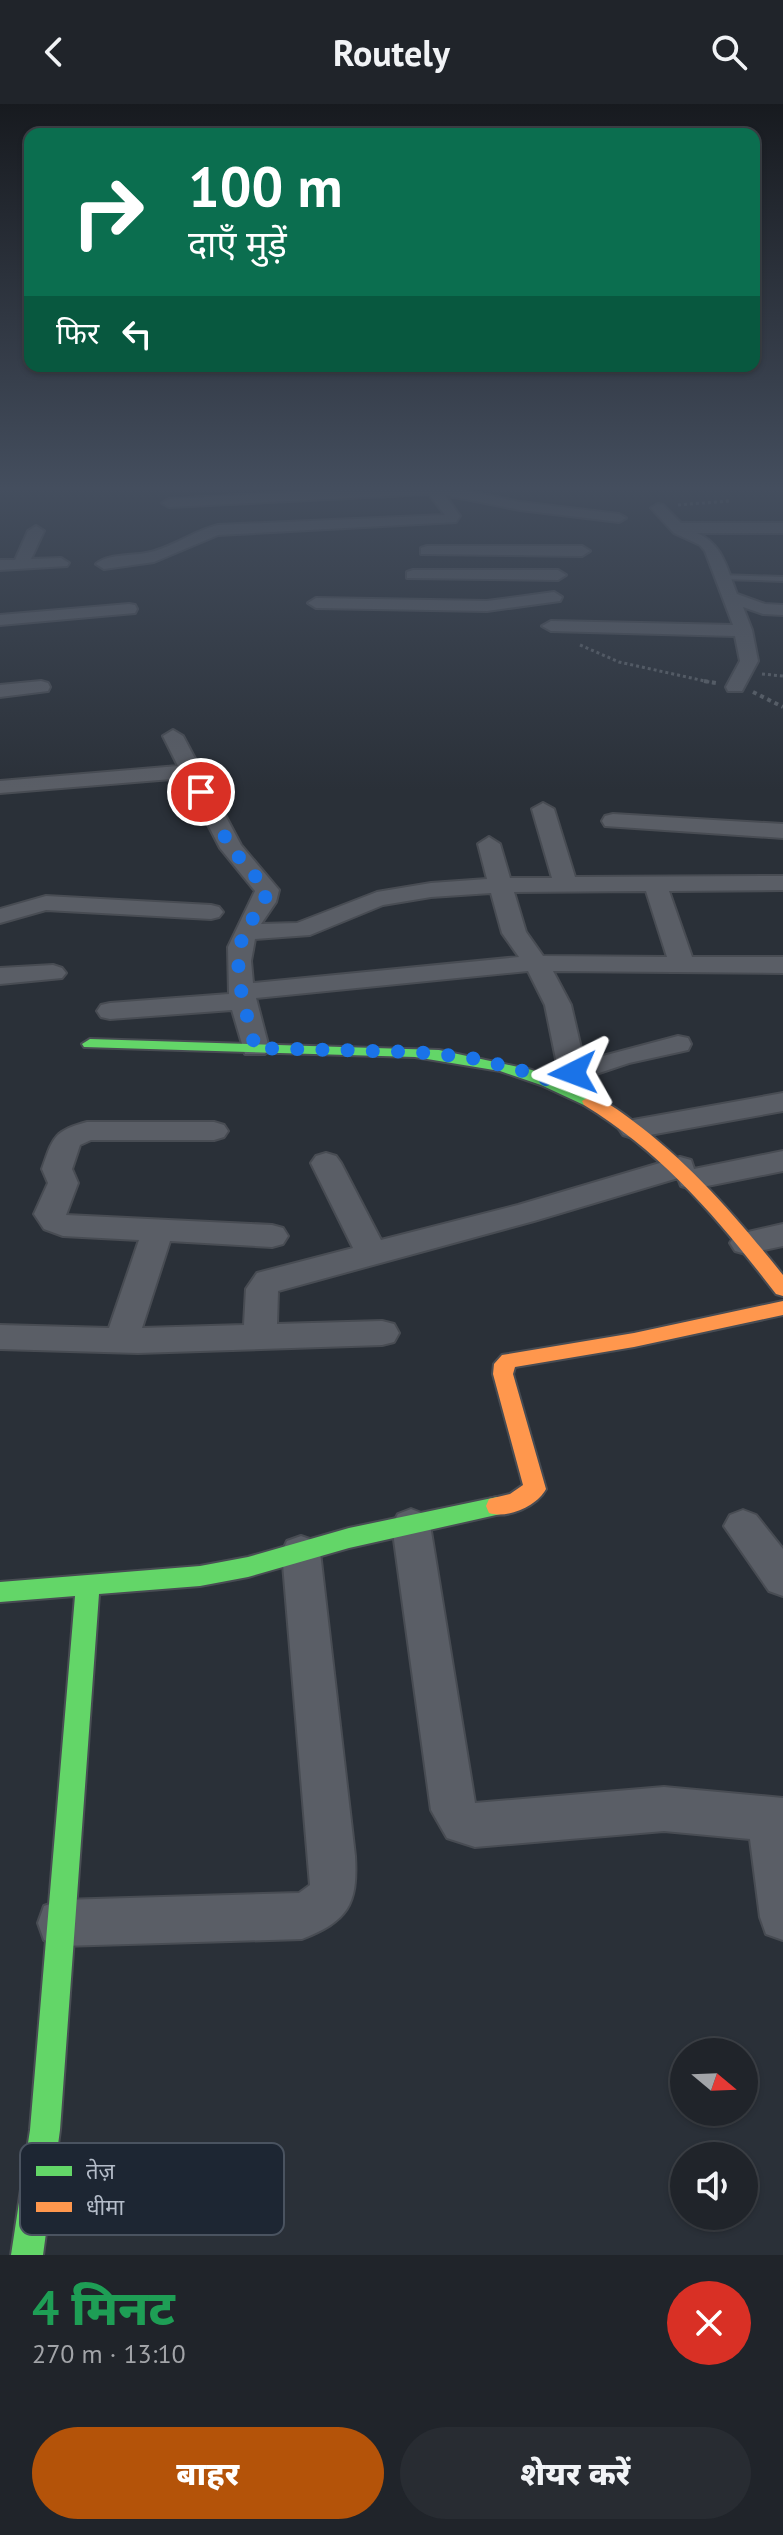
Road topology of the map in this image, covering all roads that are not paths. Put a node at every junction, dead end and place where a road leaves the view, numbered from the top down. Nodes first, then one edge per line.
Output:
1 (728, 589) edge
2 (554, 597) dead end
3 (731, 597) junction
4 (16, 601) dead end
5 (316, 603) dead end
6 (129, 609) dead end
7 (783, 610) edge
8 (85, 614) junction
9 (0, 620) edge
10 (551, 626) road end
11 (743, 631) junction
12 (41, 687) dead end
13 (735, 687) road end
14 (0, 691) edge
15 (173, 736) dead end
16 (191, 771) junction
17 (0, 787) edge
18 (543, 809) dead end
19 (613, 821) dead end
20 (783, 831) edge
21 (489, 844) dead end
22 (783, 883) edge
23 (565, 884) junction
24 (655, 884) junction
25 (501, 885) junction
26 (211, 912) dead end
27 (0, 916) edge
28 (245, 932) junction
29 (536, 963) junction
30 (682, 963) junction
31 (783, 965) edge
32 (53, 973) dead end
33 (0, 976) edge
34 (244, 997) junction
35 (110, 1011) dead end
36 (90, 1044) dead end
37 (678, 1044) dead end
38 (255, 1048) junction
39 (562, 1077) junction
40 (783, 1102) edge
41 (633, 1129) junction
42 (214, 1131) dead end
43 (783, 1161) edge
44 (326, 1163) dead end
45 (686, 1173) junction
46 (158, 1231) junction
47 (783, 1235) edge
48 (272, 1236) dead end
49 (746, 1243) junction
50 (372, 1254) junction
51 (783, 1289) edge
52 (783, 1308) edge
53 (382, 1333) dead end
54 (0, 1337) edge
55 (260, 1337) junction
56 (121, 1341) junction
57 (411, 1525) junction
58 (743, 1526) dead end
59 (301, 1552) junction
60 (783, 1579) edge
61 (88, 1587) junction
62 (0, 1592) edge
63 (776, 1819) edge
64 (783, 1917) edge
65 (61, 1923) junction
66 (43, 2143) edge
67 (30, 2235) edge
68 (27, 2255) edge

1 - 3 street
2 - 5 street
3 - 7 street
3 - 11 street
4 - 8 street
6 - 8 street
8 - 9 street
10 - 11 street
11 - 13 street
12 - 14 street
15 - 16 street
16 - 17 street
16 - 28 street
18 - 23 street
19 - 20 street
21 - 25 street
22 - 24 street
23 - 24 street
23 - 25 street
24 - 30 street
25 - 28 street
25 - 29 street
26 - 27 street
28 - 34 street
29 - 30 street
29 - 34 street
29 - 39 street
30 - 31 street
32 - 33 street
34 - 35 street
34 - 38 street
36 - 38 street
37 - 39 street
38 - 39 street
39 - 41 street
40 - 41 street
41 - 45 street
42 - 46 street
43 - 45 street
44 - 50 street
45 - 49 street
45 - 50 street
46 - 48 street
46 - 56 street
47 - 49 street
49 - 51 street
50 - 55 street
52 - 57 street
53 - 55 street
54 - 56 street
55 - 56 street
57 - 59 street
57 - 63 street
58 - 60 street
59 - 61 street
59 - 65 street
61 - 62 street
61 - 65 street
63 - 64 street
65 - 66 street
67 - 68 street

